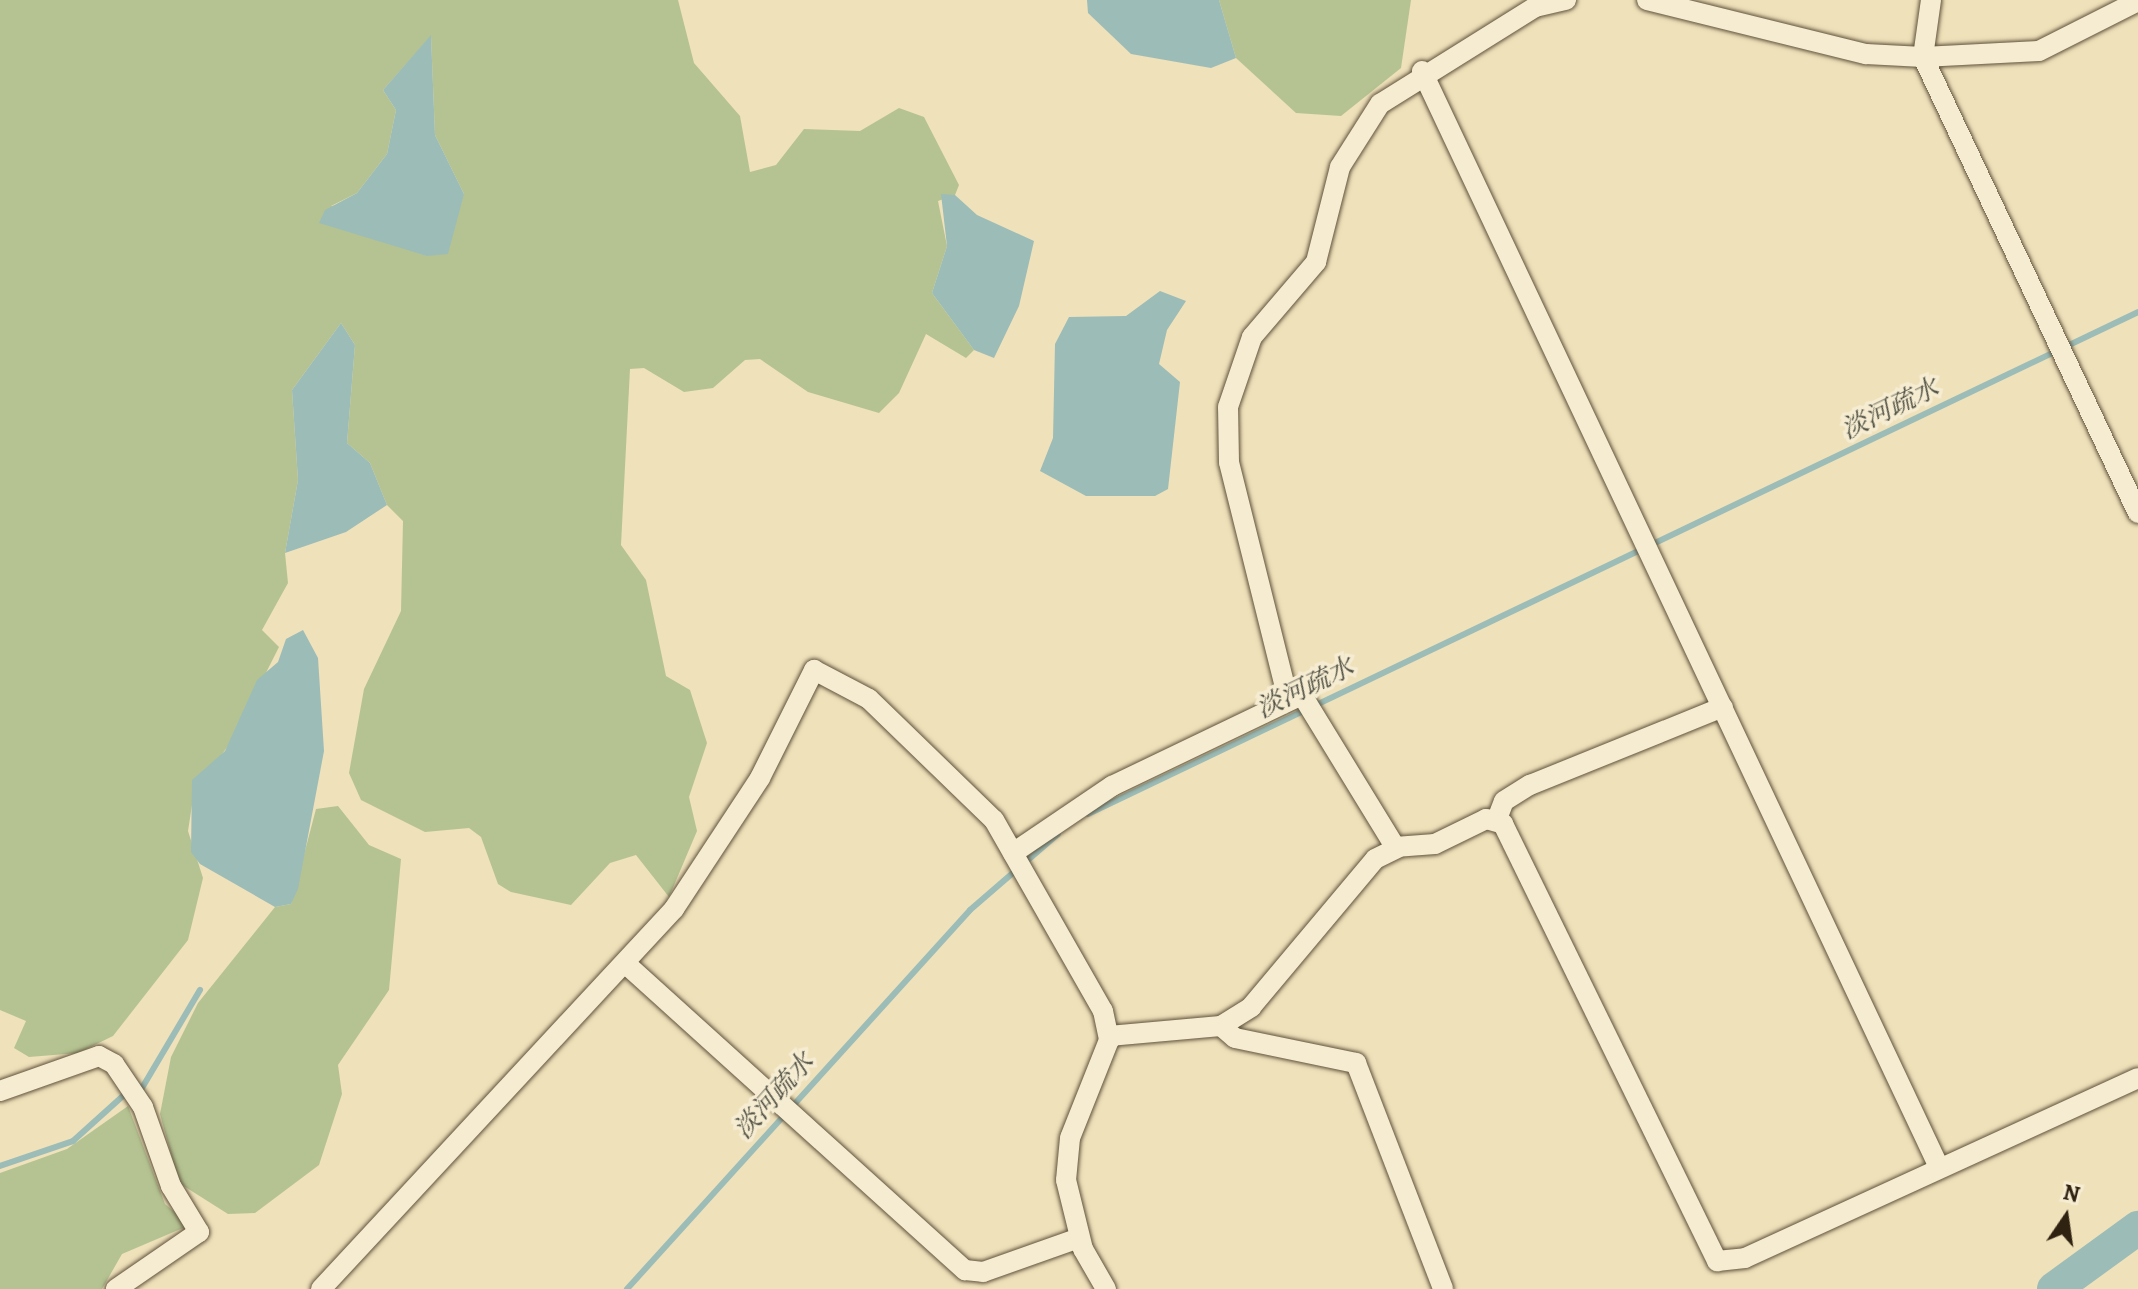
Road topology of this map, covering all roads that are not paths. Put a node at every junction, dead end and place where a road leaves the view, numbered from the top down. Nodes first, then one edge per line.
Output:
1 (1566, 0) edge
2 (1647, 0) edge
3 (1931, 0) edge
4 (2138, 1) edge
5 (1537, 4) edge
6 (1923, 57) junction
7 (1422, 71) junction
8 (2138, 513) edge
9 (1302, 703) junction
10 (1723, 707) junction
11 (1497, 819) junction
12 (1398, 848) junction
13 (1016, 861) junction
14 (626, 964) junction
15 (1221, 1026) junction
16 (1109, 1036) junction
17 (2138, 1078) edge
18 (0, 1091) edge
19 (1939, 1167) junction
20 (1079, 1238) junction
21 (116, 1289) edge
22 (321, 1289) edge
23 (1106, 1289) edge
24 (1443, 1289) edge

1 - 5 street
2 - 6 street
3 - 6 street
4 - 6 street
5 - 7 street
6 - 8 street
7 - 9 street
7 - 10 street
9 - 12 street
9 - 13 street
10 - 11 street
10 - 19 street
11 - 12 street
11 - 19 street
12 - 15 street
13 - 14 street
13 - 16 street
14 - 20 street
14 - 22 street
15 - 16 street
15 - 24 street
16 - 20 street
17 - 19 street
18 - 21 street
20 - 23 street

